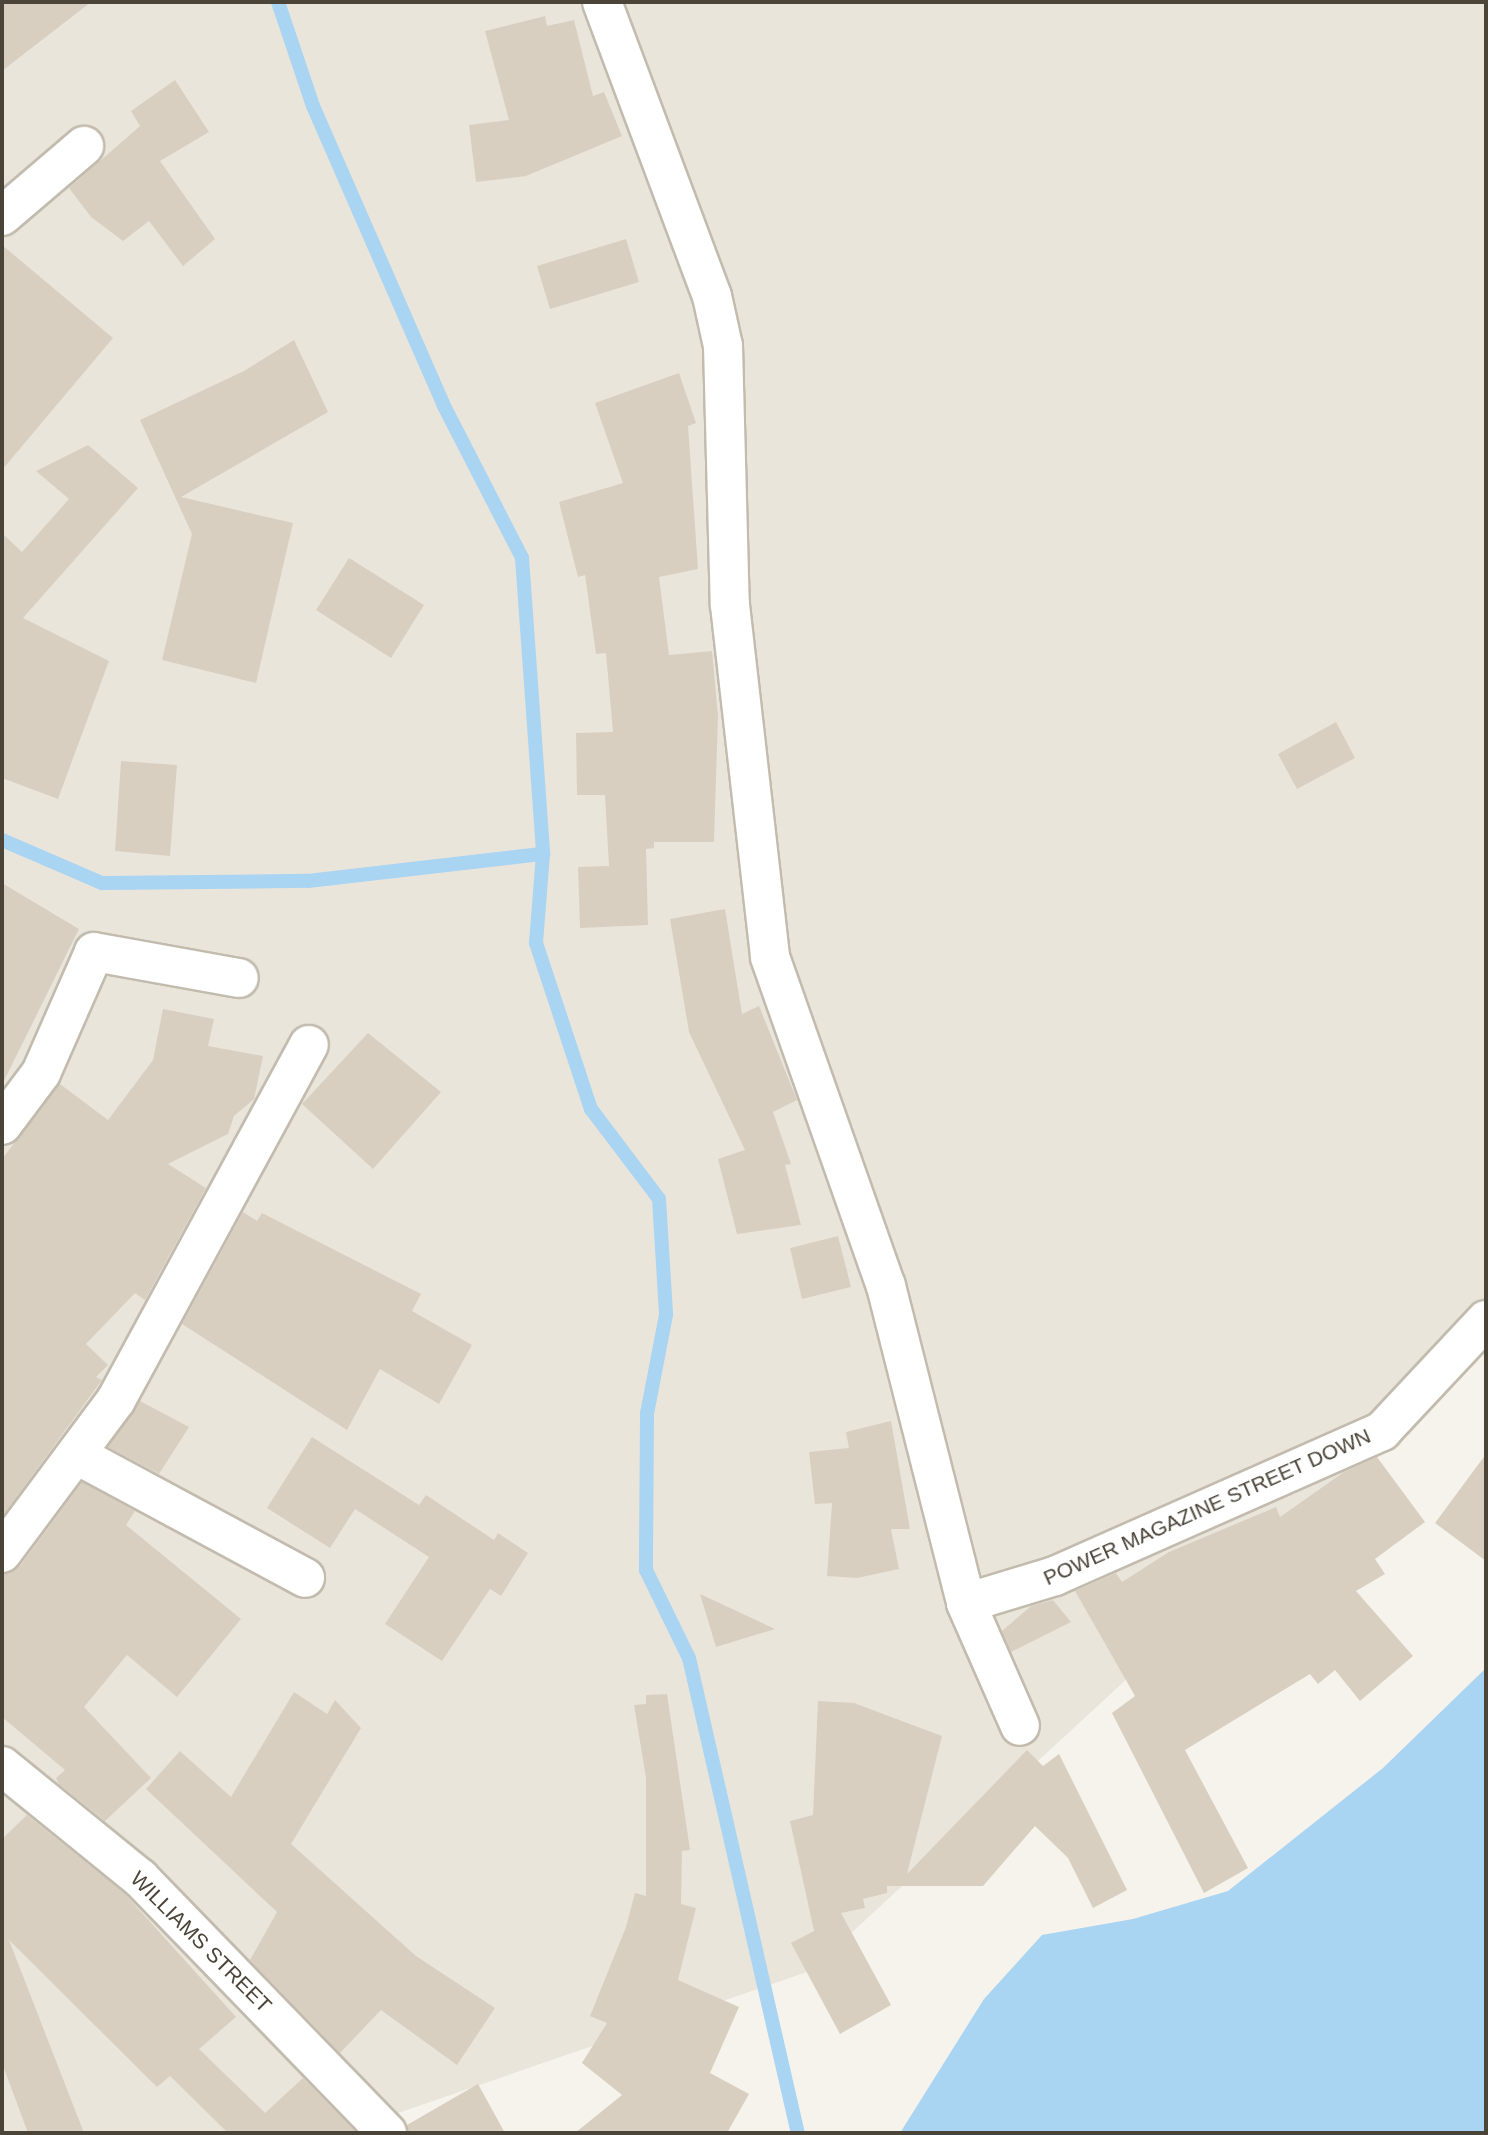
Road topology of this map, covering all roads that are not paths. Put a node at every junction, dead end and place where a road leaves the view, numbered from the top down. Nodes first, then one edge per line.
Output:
1 (602, 2) edge
2 (84, 146) dead end
3 (2, 216) edge
4 (239, 978) dead end
5 (309, 1045) dead end
6 (2, 1125) edge
7 (1486, 1320) edge
8 (77, 1455) junction
9 (2, 1553) edge
10 (304, 1578) dead end
11 (966, 1603) junction
12 (1020, 1726) dead end
13 (2, 1766) edge
14 (387, 2133) edge

1 - 11 street
2 - 3 street
4 - 6 street
5 - 8 street
7 - 11 street, POWER MAGAZINE STREET DOWN
8 - 9 street
8 - 10 street
11 - 12 street
13 - 14 street, WILLIAMS STREET

